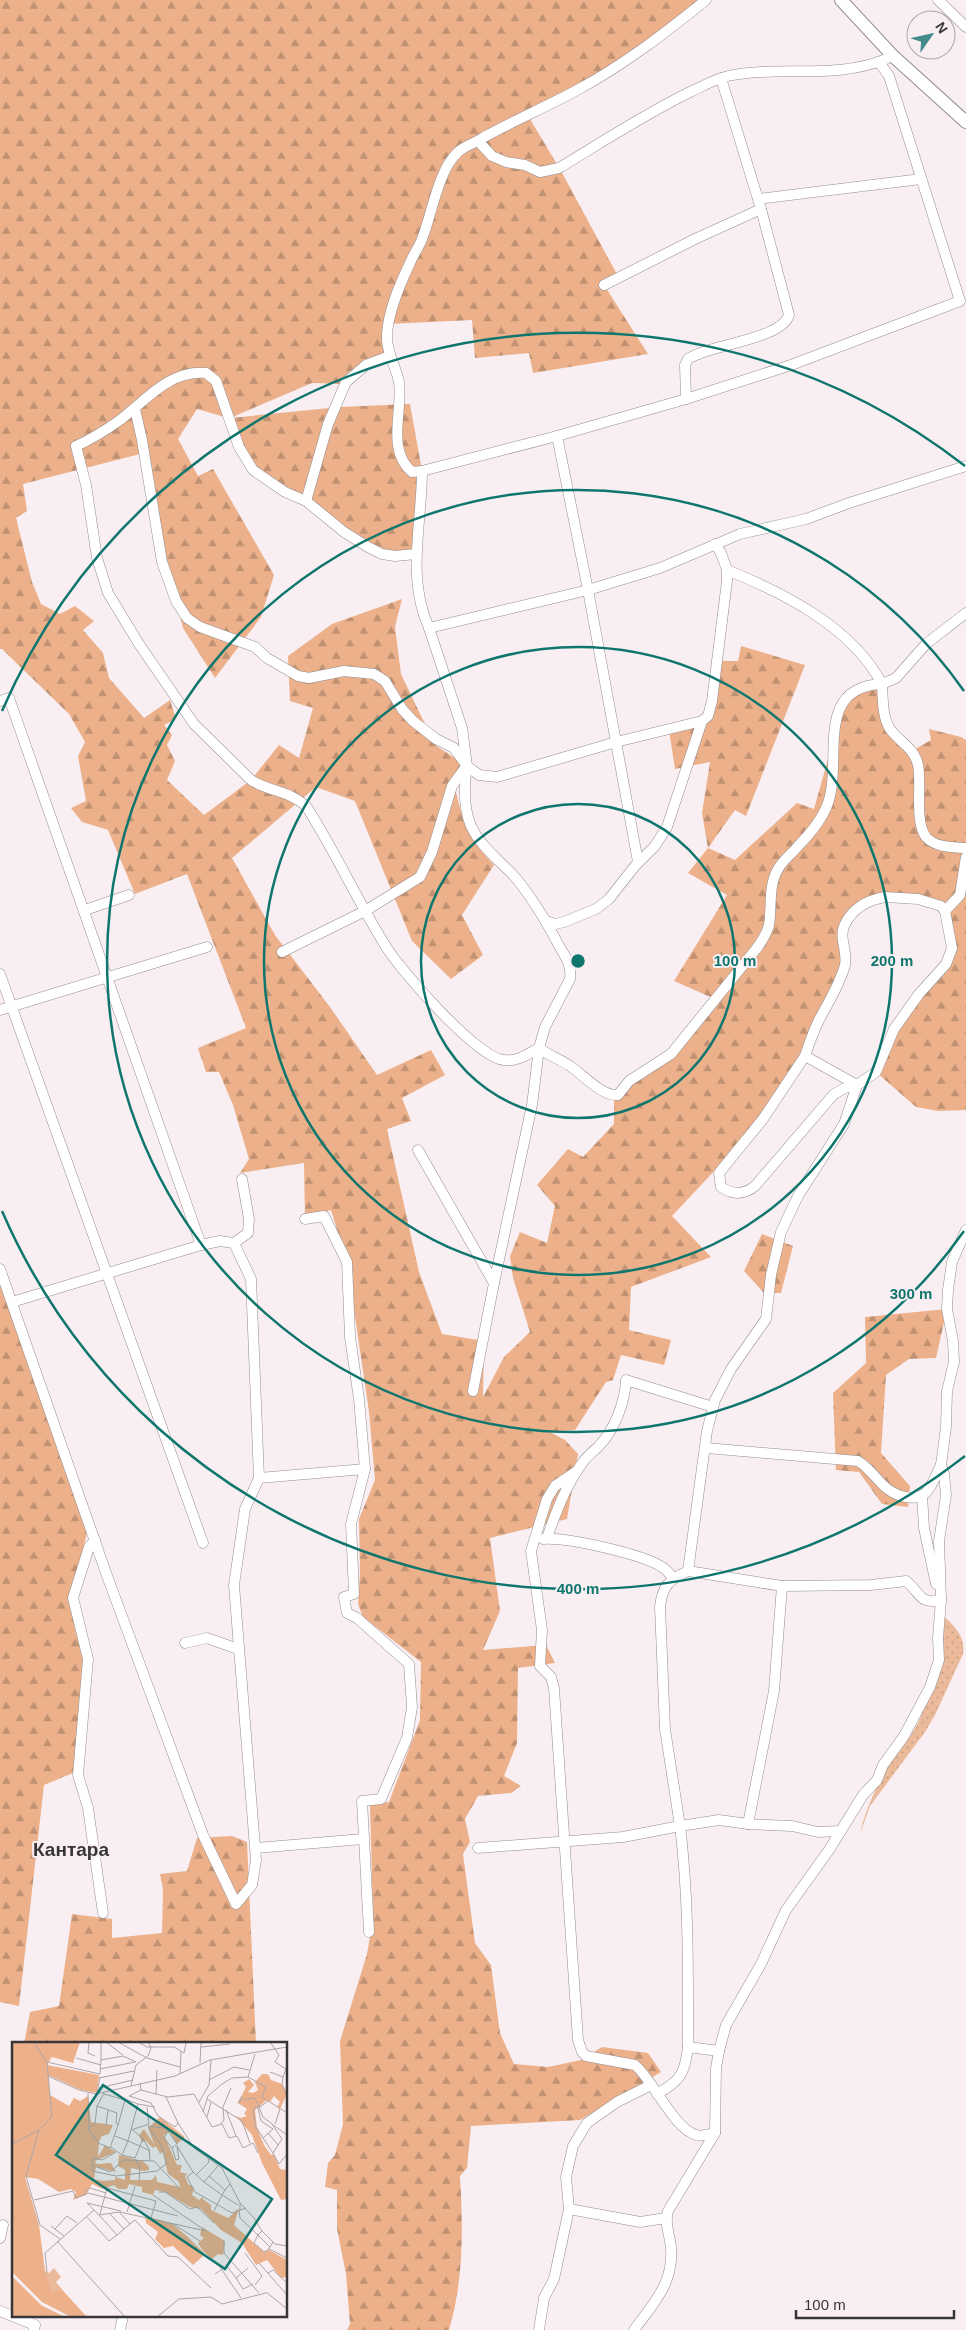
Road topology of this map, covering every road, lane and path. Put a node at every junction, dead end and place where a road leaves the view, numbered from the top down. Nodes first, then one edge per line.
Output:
1 (706, 0) edge
2 (938, 0) edge
3 (846, 1) edge
4 (966, 27) edge
5 (893, 56) junction
6 (880, 62) junction
7 (721, 78) junction
8 (966, 122) edge
9 (478, 141) junction
10 (921, 179) junction
11 (758, 199) junction
12 (761, 209) junction
13 (604, 285) dead end
14 (963, 301) edge
15 (390, 356) junction
16 (686, 399) junction
17 (135, 408) junction
18 (557, 436) junction
19 (966, 466) edge
20 (422, 471) junction
21 (306, 501) junction
22 (715, 544) junction
23 (416, 554) junction
24 (726, 570) junction
25 (588, 590) junction
26 (966, 614) edge
27 (429, 628) junction
28 (882, 684) junction
29 (0, 701) edge
30 (702, 721) junction
31 (616, 742) junction
32 (467, 766) junction
33 (966, 848) edge
34 (966, 857) edge
35 (638, 862) junction
36 (129, 895) dead end
37 (85, 910) junction
38 (945, 910) junction
39 (365, 911) junction
40 (546, 921) junction
41 (207, 947) dead end
42 (282, 952) dead end
43 (0, 974) edge
44 (107, 979) junction
45 (12, 1006) junction
46 (0, 1010) edge
47 (539, 1048) junction
48 (805, 1056) junction
49 (858, 1085) junction
50 (418, 1150) dead end
51 (242, 1179) dead end
52 (305, 1219) dead end
53 (966, 1230) edge
54 (234, 1243) junction
55 (201, 1245) junction
56 (0, 1269) edge
57 (107, 1275) junction
58 (494, 1283) junction
59 (12, 1302) junction
60 (473, 1392) dead end
61 (713, 1407) junction
62 (706, 1448) junction
63 (941, 1465) junction
64 (365, 1469) junction
65 (577, 1471) junction
66 (259, 1478) junction
67 (922, 1495) junction
68 (547, 1538) junction
69 (95, 1540) junction
70 (203, 1543) dead end
71 (531, 1551) junction
72 (688, 1571) junction
73 (673, 1578) junction
74 (782, 1586) junction
75 (940, 1588) junction
76 (941, 1600) junction
77 (185, 1643) dead end
78 (238, 1649) junction
79 (748, 1824) junction
80 (680, 1826) junction
81 (840, 1831) junction
82 (363, 1839) junction
83 (564, 1842) junction
84 (256, 1848) junction
85 (478, 1848) dead end
86 (103, 1914) dead end
87 (369, 1932) dead end
88 (688, 2047) junction
89 (718, 2051) junction
90 (651, 2085) junction
91 (657, 2094) junction
92 (715, 2133) junction
93 (569, 2209) junction
94 (666, 2218) junction
95 (3, 2224) dead end
96 (0, 2238) edge
97 (0, 2311) edge
98 (12, 2315) edge
99 (19, 2318) edge
100 (35, 2324) edge
101 (539, 2330) edge
102 (634, 2330) edge

1 - 9 street
2 - 4 street
3 - 5 street
5 - 6 street
5 - 8 street
6 - 7 street
6 - 10 street
7 - 9 street
7 - 11 street
9 - 15 street
10 - 11 street
10 - 14 street
11 - 12 street
12 - 13 street
12 - 16 street
14 - 16 street
15 - 20 street
15 - 21 street
16 - 18 street
17 - 21 street
17 - 32 street
17 - 39 street
18 - 20 street
18 - 25 street
19 - 22 street
20 - 23 street
21 - 23 street
22 - 24 street
22 - 25 street
23 - 27 street
24 - 28 street
24 - 30 street
25 - 27 street
25 - 31 street
26 - 28 street
27 - 32 street
28 - 33 street
28 - 47 street
29 - 37 street
30 - 31 street
30 - 35 street
31 - 32 street
31 - 35 street
32 - 39 street
32 - 40 street
34 - 38 street
35 - 40 street
36 - 37 street
37 - 44 street
38 - 48 street
38 - 49 street
39 - 42 street
39 - 47 street
40 - 47 street
41 - 44 street
43 - 45 street
44 - 45 street
44 - 55 street
45 - 46 street
45 - 57 street
47 - 58 street
48 - 49 street
48 - 49 street
49 - 61 street
50 - 58 street
51 - 54 street
52 - 64 street
53 - 63 street
54 - 55 street
54 - 66 street
55 - 57 street
56 - 59 street
57 - 59 street
57 - 70 street
58 - 60 street
59 - 69 street
61 - 62 street
61 - 65 street
62 - 67 street
62 - 72 street
63 - 67 street
63 - 75 street
64 - 66 street
64 - 82 street
65 - 68 street
65 - 71 street
66 - 78 street
67 - 75 street
68 - 71 street
68 - 73 street
69 - 84 street
69 - 86 street
71 - 83 street
72 - 73 street
72 - 74 street
73 - 80 street
74 - 76 street
74 - 79 street
75 - 76 street
76 - 81 street
77 - 78 street
78 - 84 street
79 - 80 street
79 - 81 street
80 - 83 street
80 - 88 street
81 - 89 street
82 - 84 street
82 - 87 street
83 - 85 street
83 - 90 street
88 - 89 street
88 - 91 street
89 - 92 street
90 - 91 street
90 - 93 street
91 - 92 street
92 - 94 street
93 - 94 street
93 - 101 street
94 - 102 street
95 - 96 street
97 - 98 street
99 - 100 street

